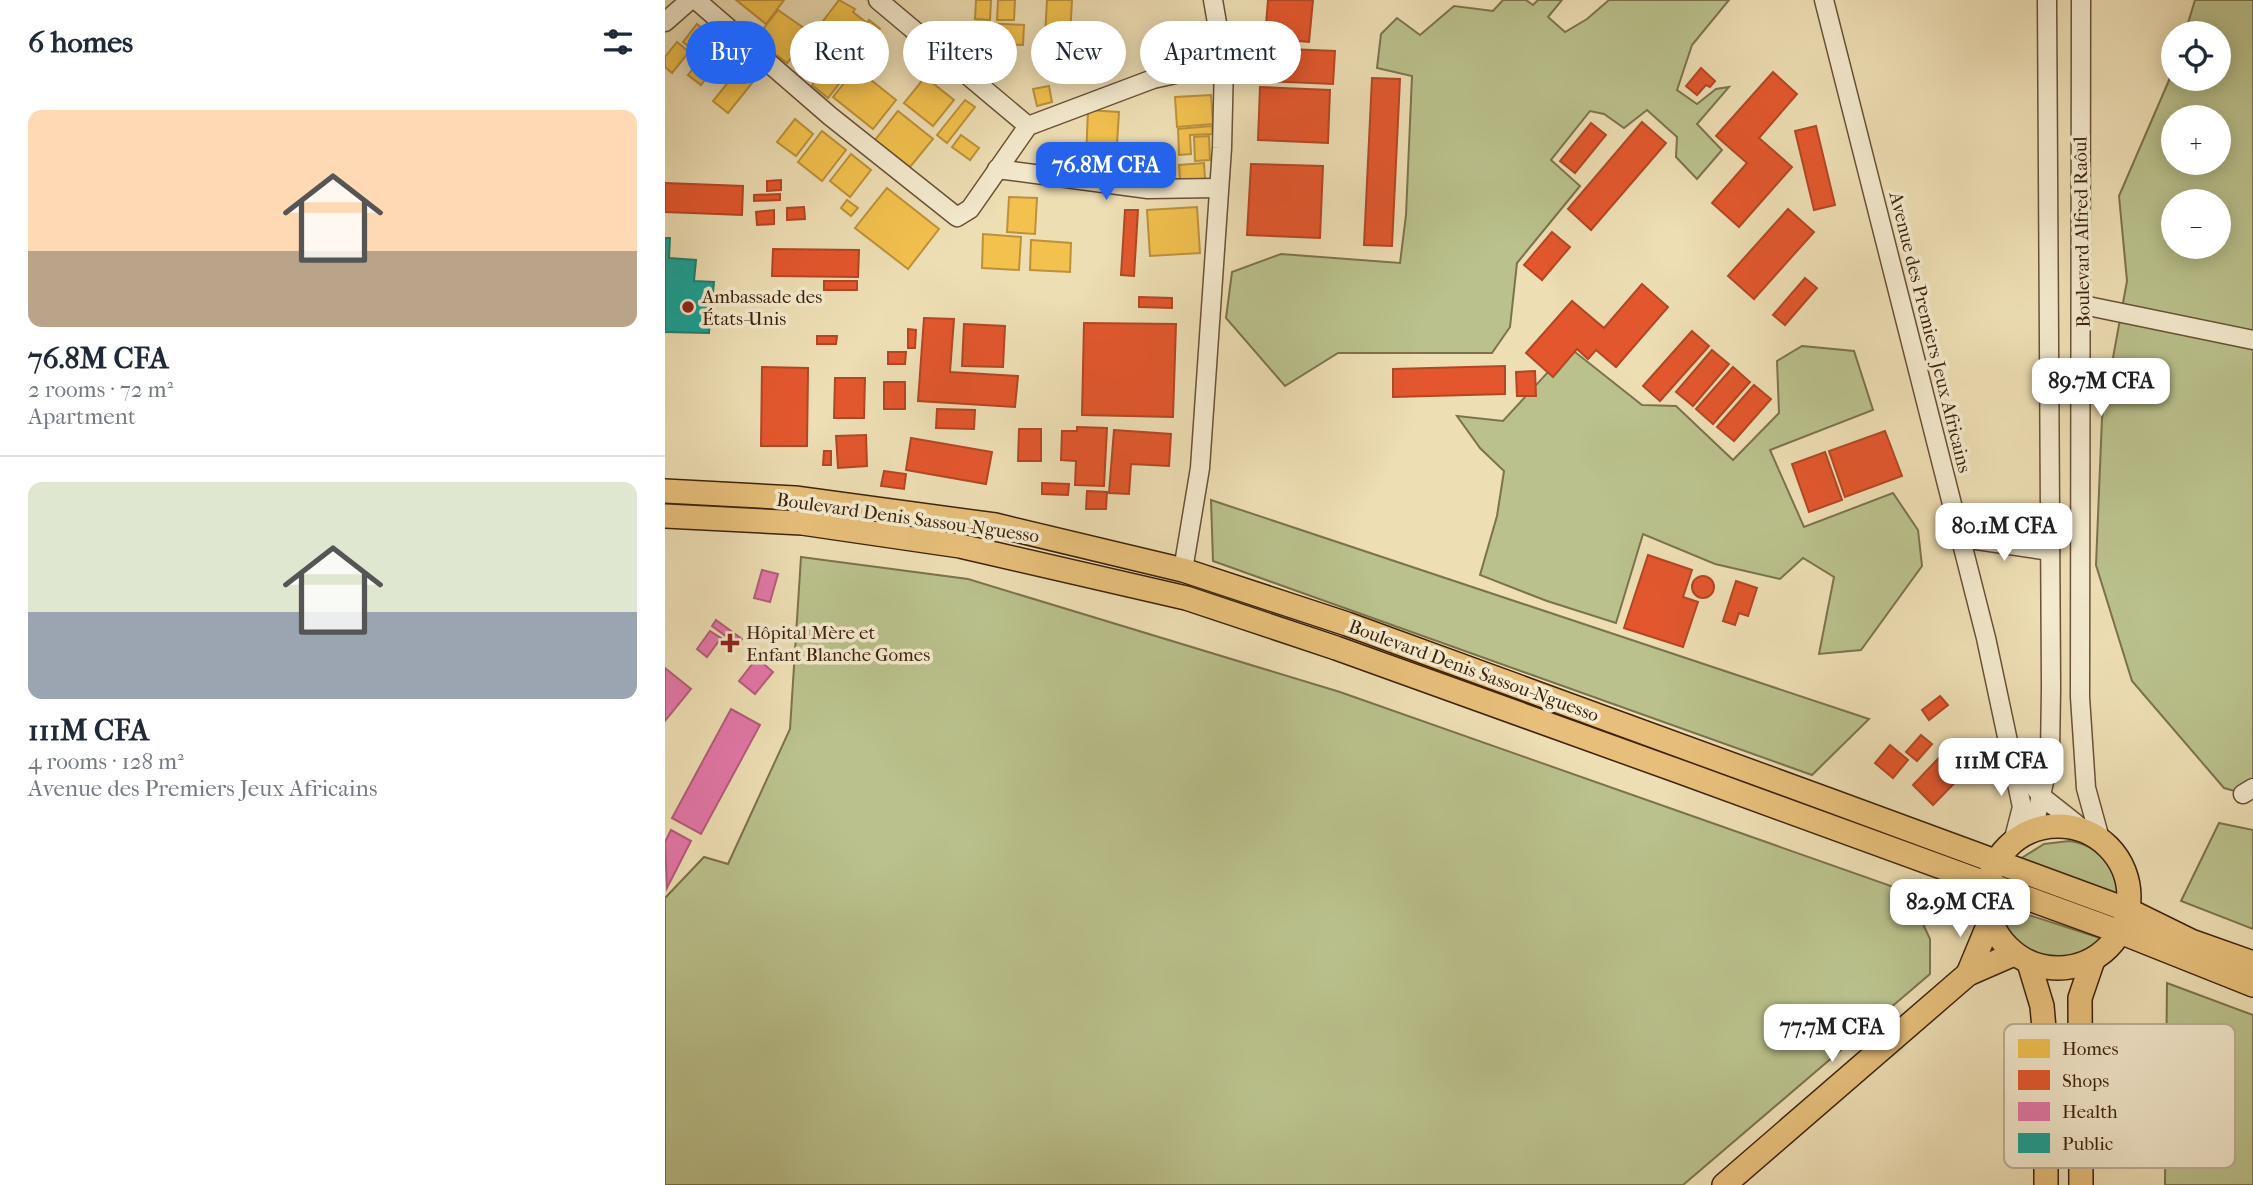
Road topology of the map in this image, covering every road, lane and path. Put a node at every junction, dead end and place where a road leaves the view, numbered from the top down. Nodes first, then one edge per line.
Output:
1 (690, 0) edge
2 (696, 0) edge
3 (878, 0) edge
4 (1213, 0) edge
5 (1824, 0) edge
6 (2047, 0) edge
7 (2081, 0) edge
8 (1217, 21) edge
9 (665, 22) edge
10 (1140, 84) edge
11 (1223, 84) edge
12 (1028, 126) junction
13 (997, 169) junction
14 (1217, 188) junction
15 (2083, 305) junction
16 (2253, 340) edge
17 (665, 491) edge
18 (665, 516) edge
19 (1963, 538) junction
20 (2050, 551) junction
21 (1183, 570) junction
22 (2013, 757) junction
23 (2041, 796) junction
24 (2092, 835) junction
25 (2023, 836) junction
26 (1996, 862) junction
27 (1988, 884) junction
28 (2128, 910) junction
29 (1990, 921) junction
30 (2120, 932) junction
31 (2022, 958) junction
32 (2093, 960) junction
33 (2253, 963) edge
34 (1968, 974) junction
35 (2253, 985) edge
36 (2044, 1024) edge
37 (2080, 1024) edge
38 (1724, 1185) edge

1 - 9 street
2 - 13 street
3 - 12 street
4 - 8 street
5 - 19 street, Avenue des Premiers Jeux Africains
6 - 20 street, Boulevard Alfred Raôul
7 - 15 street, Boulevard Alfred Raôul
10 - 12 street
11 - 14 street
12 - 13 street
13 - 14 street
14 - 21 street
15 - 16 street
15 - 24 street, Boulevard Alfred Raôul
17 - 21 main road, Boulevard Denis Sassou-Nguesso
18 - 27 main road, Boulevard Denis Sassou-Nguesso
19 - 20 street
19 - 22 street, Avenue des Premiers Jeux Africains
20 - 23 street, Boulevard Alfred Raôul
21 - 26 main road, Boulevard Denis Sassou-Nguesso
22 - 23 street, Avenue des Premiers Jeux Africains
22 - 25 street, Avenue des Premiers Jeux Africains
23 - 24 street, Avenue des Premiers Jeux Africains
23 - 25 street, Boulevard Alfred Raôul
24 - 25 main road
24 - 28 main road
25 - 26 main road
26 - 27 main road
26 - 28 main road, Boulevard Denis Sassou-Nguesso
27 - 29 main road
27 - 30 main road, Boulevard Denis Sassou-Nguesso
28 - 30 main road
28 - 33 main road, Boulevard Denis Sassou-Nguesso
29 - 31 main road
29 - 34 main road
30 - 32 main road
30 - 35 main road, Boulevard Denis Sassou-Nguesso
31 - 32 main road
31 - 34 main road
31 - 36 main road
32 - 37 main road
34 - 38 main road

